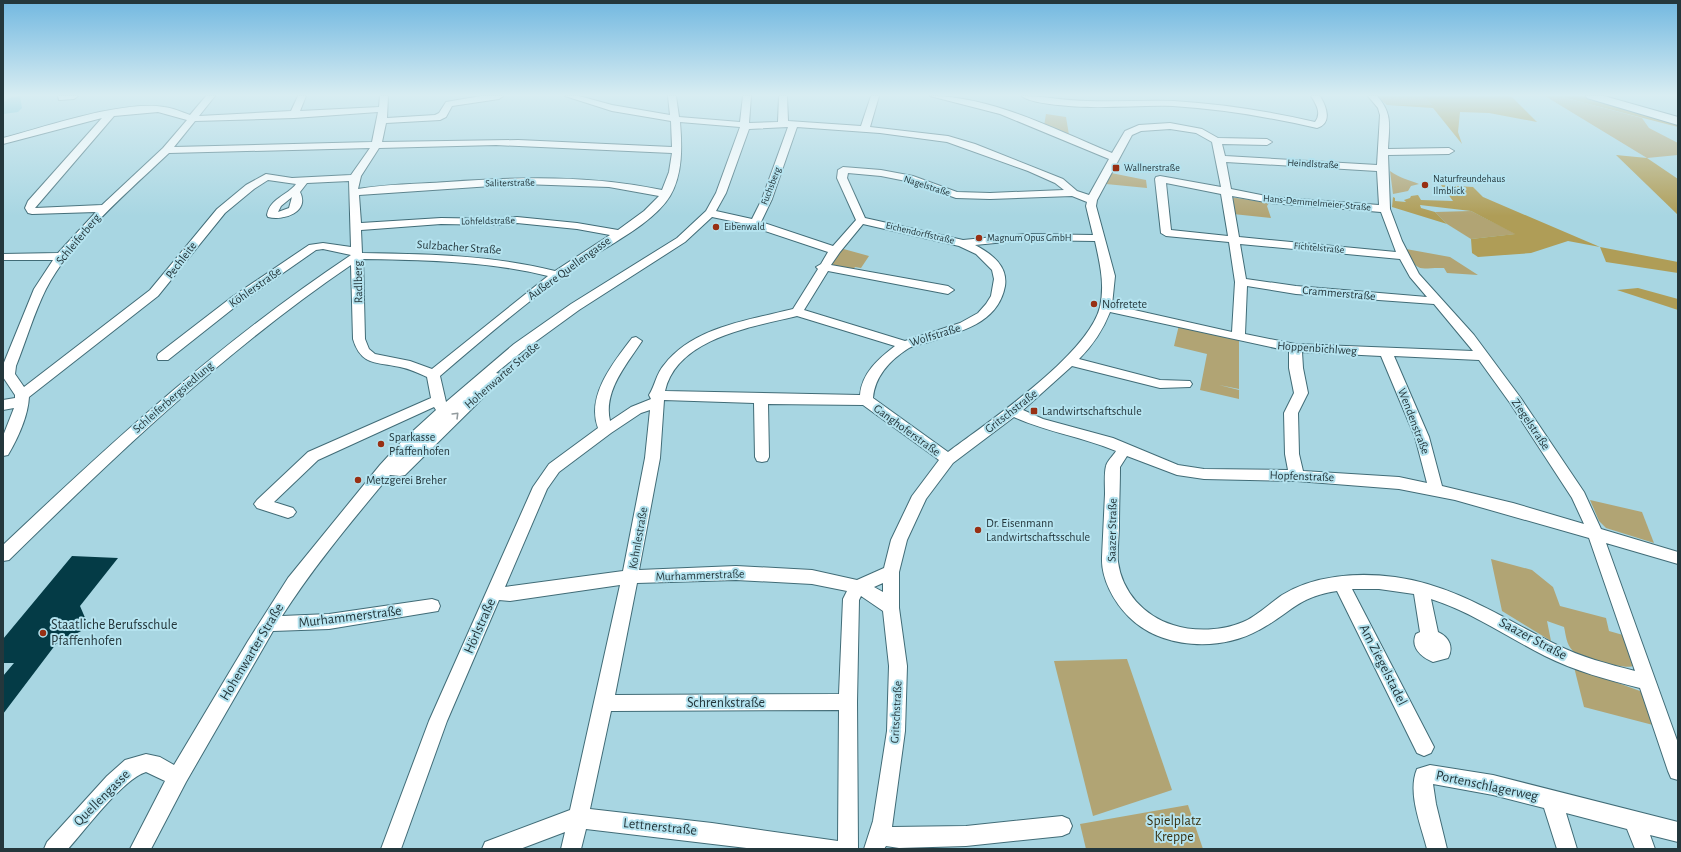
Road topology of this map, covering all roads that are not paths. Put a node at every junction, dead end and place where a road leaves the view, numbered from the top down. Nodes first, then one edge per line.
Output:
1 (24, 136) edge
2 (92, 136) edge
3 (178, 136) edge
4 (377, 136) edge
5 (676, 136) edge
6 (742, 136) edge
7 (785, 136) edge
8 (929, 136) edge
9 (1062, 136) edge
10 (1126, 136) edge
11 (1207, 136) edge
12 (1384, 136) edge
13 (7, 140) edge
14 (1216, 141) junction
15 (1267, 142) dead end
16 (375, 145) junction
17 (3, 149) edge
18 (166, 150) junction
19 (676, 150) junction
20 (1449, 151) dead end
21 (1384, 152) junction
22 (1114, 157) junction
23 (1221, 159) junction
24 (1382, 168) junction
25 (354, 178) junction
26 (304, 181) junction
27 (295, 192) dead end
28 (1225, 192) junction
29 (353, 193) junction
30 (1073, 193) junction
31 (666, 194) junction
32 (1092, 200) junction
33 (104, 208) junction
34 (1385, 209) junction
35 (710, 213) junction
36 (861, 220) junction
37 (755, 223) junction
38 (356, 227) junction
39 (619, 233) junction
40 (1099, 238) junction
41 (1235, 240) junction
42 (963, 243) junction
43 (835, 250) junction
44 (357, 254) junction
45 (62, 256) junction
46 (1403, 256) junction
47 (3, 257) edge
48 (822, 267) junction
49 (557, 275) junction
50 (1241, 282) junction
51 (612, 283) junction
52 (948, 290) dead end
53 (1437, 301) junction
54 (1106, 307) junction
55 (797, 312) junction
56 (1238, 337) junction
57 (636, 341) dead end
58 (905, 345) junction
59 (1295, 348) junction
60 (1386, 353) junction
61 (1484, 356) junction
62 (164, 357) dead end
63 (1069, 361) junction
64 (433, 375) junction
65 (1185, 384) dead end
66 (21, 398) junction
67 (656, 398) junction
68 (761, 399) junction
69 (866, 400) junction
70 (441, 405) junction
71 (3, 406) edge
72 (1013, 411) junction
73 (606, 430) junction
74 (1125, 450) junction
75 (3, 451) edge
76 (762, 457) dead end
77 (948, 459) junction
78 (385, 469) junction
79 (1297, 476) junction
80 (1436, 490) junction
81 (288, 512) dead end
82 (1595, 534) junction
83 (3, 555) edge
84 (1678, 558) edge
85 (891, 572) junction
86 (631, 577) junction
87 (1341, 583) junction
88 (858, 587) junction
89 (1421, 589) junction
90 (495, 593) junction
91 (432, 606) dead end
92 (891, 608) junction
93 (268, 623) junction
94 (1430, 637) dead end
95 (1648, 682) junction
96 (848, 702) junction
97 (604, 703) junction
98 (1424, 747) dead end
99 (1678, 771) edge
100 (179, 776) junction
101 (1552, 800) junction
102 (578, 818) junction
103 (1634, 821) junction
104 (1062, 826) dead end
105 (1678, 832) edge
106 (877, 842) edge
107 (54, 849) edge
108 (140, 849) edge
109 (391, 849) edge
110 (492, 849) edge
111 (571, 849) edge
112 (833, 849) edge
113 (848, 849) edge
114 (1437, 849) edge
115 (1567, 849) edge
116 (1645, 849) edge

1 - 13 street
2 - 33 street
3 - 18 street, Schleiferberg
4 - 16 street, Radlberg
5 - 19 street, Äußere Quellengasse
6 - 35 street, Hohenwarter Straße
7 - 37 street, Fuchsberg
8 - 30 street
9 - 22 street
10 - 22 street
11 - 14 street
12 - 21 street, Ziegelstraße
13 - 17 street
14 - 15 street
14 - 23 street
16 - 18 street
16 - 19 street
16 - 25 street, Radlberg
18 - 33 street, Schleiferberg
19 - 31 street, Äußere Quellengasse
20 - 21 street
21 - 24 street, Ziegelstraße
22 - 32 street
23 - 24 street, Heindlstraße
23 - 28 street
24 - 34 street, Ziegelstraße
25 - 26 street, Pechleite
25 - 29 street, Radlberg
26 - 27 street
26 - 66 street, Pechleite
28 - 34 street, Hans-Demmelmeier-Straße
28 - 41 street
28 - 41 street, Hans-Demmelmeier-Straße
29 - 31 street, Saliterstraße
29 - 38 street, Radlberg
30 - 32 street
30 - 36 street, Nagelstraße
31 - 39 street, Äußere Quellengasse
32 - 40 street, Gritschstraße
33 - 45 street, Schleiferberg
34 - 46 street, Ziegelstraße
35 - 37 street
35 - 51 street, Hohenwarter Straße
36 - 42 street, Eichendorffstraße
36 - 43 street
37 - 43 street
38 - 39 street, Lohfeldstraße
38 - 44 street, Radlberg
39 - 49 street, Äußere Quellengasse
40 - 42 street, Eichendorffstraße
40 - 54 street, Gritschstraße
41 - 46 street, Fichtelstraße
41 - 50 street
42 - 58 street, Wolfstraße
43 - 48 street
44 - 49 street, Sulzbacher Straße
44 - 62 street, Köhlerstraße
44 - 64 street, Radlberg
44 - 83 street, Schleiferbergsiedlung
45 - 47 street
45 - 66 street, Schleiferberg
46 - 53 street, Ziegelstraße
48 - 52 street
48 - 55 street
49 - 64 street, Äußere Quellengasse
50 - 53 street, Crammerstraße
50 - 56 street
51 - 70 street, Hohenwarter Straße
78 -> 51 street, Hohenwarter Straße
53 - 61 street, Ziegelstraße
54 - 56 street, Hoppenbichlweg
54 - 63 street, Gritschstraße
55 - 58 street, Wolfstraße
55 - 67 street, Kohnlestraße
56 - 59 street, Hoppenbichlweg
57 - 73 street
58 - 69 street
59 - 60 street, Hoppenbichlweg
59 - 79 street
60 - 61 street, Hoppenbichlweg
60 - 80 street, Wendenstraße
61 - 82 street, Ziegelstraße
63 - 65 street
63 - 72 street, Gritschstraße
64 - 70 street
66 - 71 street
66 - 75 street
67 - 68 street
67 - 73 street, Hörlstraße
67 - 86 street, Kohnlestraße
68 - 69 street
68 - 76 street
69 - 77 street, Ganghoferstraße
70 - 78 street, Hohenwarter Straße
70 - 81 street
72 - 74 street, Hopfenstraße
72 - 77 street, Gritschstraße
73 - 90 street, Hörlstraße
74 - 79 street, Hopfenstraße
74 - 87 street, Saazer Straße
77 - 85 street, Gritschstraße
78 - 93 street, Hohenwarter Straße
79 - 80 street, Hopfenstraße
80 - 82 street, Hopfenstraße
82 - 84 street, Hopfenstraße
82 - 95 street, Ziegelstraße
85 - 88 street
85 - 92 street, Gritschstraße
86 - 88 street, Murhammerstraße
86 - 90 street, Murhammerstraße
86 - 97 street, Kohnlestraße
87 - 89 street, Saazer Straße
87 - 98 street, Am Ziegelstadel
88 - 92 street, Murhammerstraße
88 - 96 street
89 - 94 street
89 - 95 street, Saazer Straße
90 - 109 street, Hörlstraße
91 - 93 street, Murhammerstraße
92 - 106 street, Gritschstraße
93 - 100 street, Hohenwarter Straße
95 - 99 street, Ziegelstraße
96 - 97 street, Schrenkstraße
96 - 113 street
97 - 102 street, Kohnlestraße
100 - 107 street, Quellengasse
100 - 108 street, Hohenwarter Straße
101 - 103 street, Portenschlagerweg
101 - 114 street, Portenschlagerweg
101 - 115 street, Portenschlagerweg
102 - 110 street, Lettnerstraße
102 - 111 street, Kohnlestraße
102 - 112 street, Lettnerstraße
103 - 105 street, Portenschlagerweg
103 - 116 street
104 - 106 street, Gritschstraße

